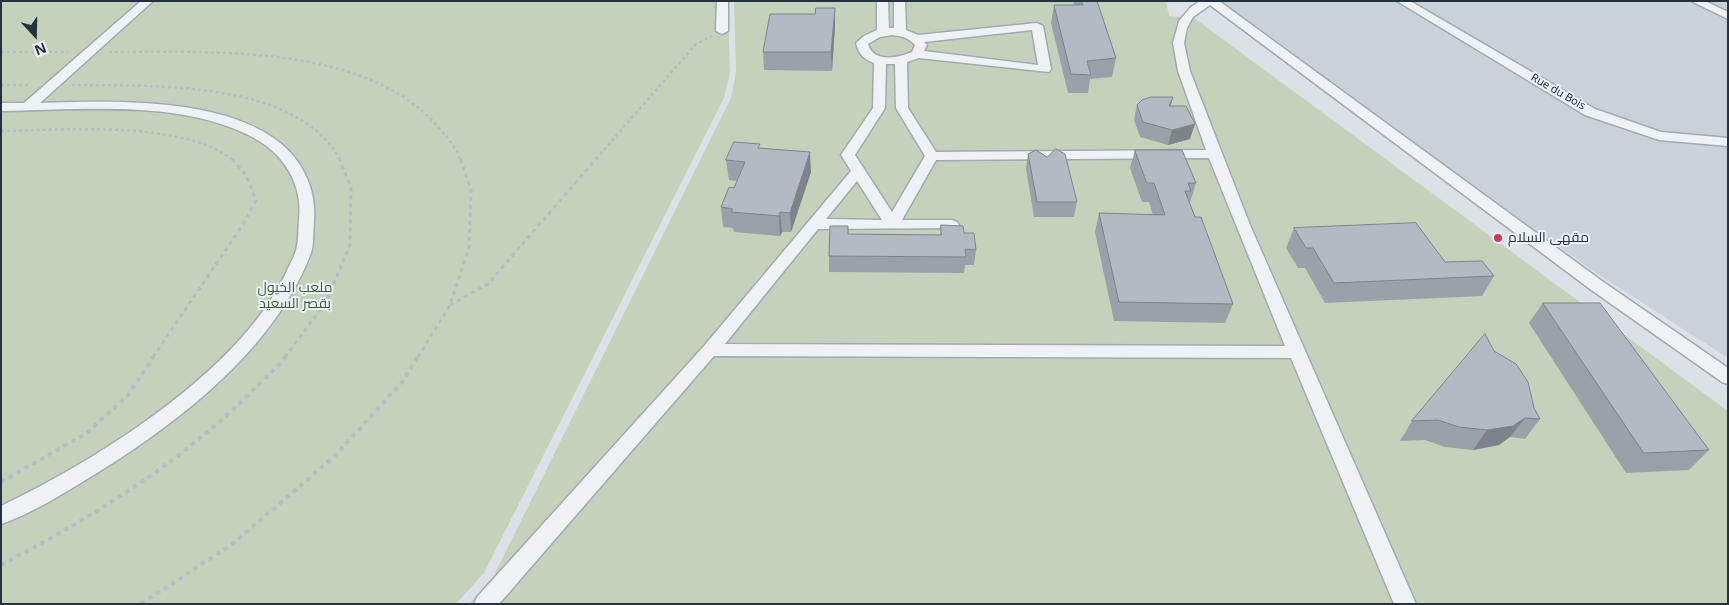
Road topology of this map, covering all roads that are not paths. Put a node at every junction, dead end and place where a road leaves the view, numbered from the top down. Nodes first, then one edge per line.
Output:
1 (148, 1) edge
2 (723, 1) edge
3 (882, 1) edge
4 (899, 1) edge
5 (1208, 1) edge
6 (1212, 1) edge
7 (1402, 1) edge
8 (1696, 1) edge
9 (1728, 16) edge
10 (722, 31) road end
11 (883, 32) junction
12 (900, 32) junction
13 (918, 40) junction
14 (917, 54) junction
15 (880, 60) junction
16 (901, 60) junction
17 (1, 107) edge
18 (28, 108) junction
19 (879, 108) junction
20 (902, 108) junction
21 (1728, 142) edge
22 (1214, 154) junction
23 (932, 156) junction
24 (858, 171) junction
25 (816, 224) junction
26 (892, 224) junction
27 (952, 225) edge
28 (710, 350) junction
29 (1296, 352) junction
30 (1728, 377) edge
31 (1, 516) edge
32 (485, 604) edge
33 (1405, 604) edge

1 - 18 street
2 - 10 street
3 - 11 street
4 - 12 street
5 - 22 street
6 - 30 street
7 - 21 street, Rue du Bois
8 - 9 street
11 - 12 street
11 - 15 street
12 - 13 street
13 - 14 street
13 - 14 lane
14 - 16 street
15 - 16 street
15 - 19 street
16 - 20 street
17 - 18 street
18 - 31 street
19 - 20 street
19 - 24 street
20 - 23 street
22 - 23 street
22 - 29 street
23 - 26 street
24 - 25 street
24 - 26 street
25 - 26 street
25 - 28 street
26 - 27 street
28 - 29 street
28 - 32 street
29 - 33 street

